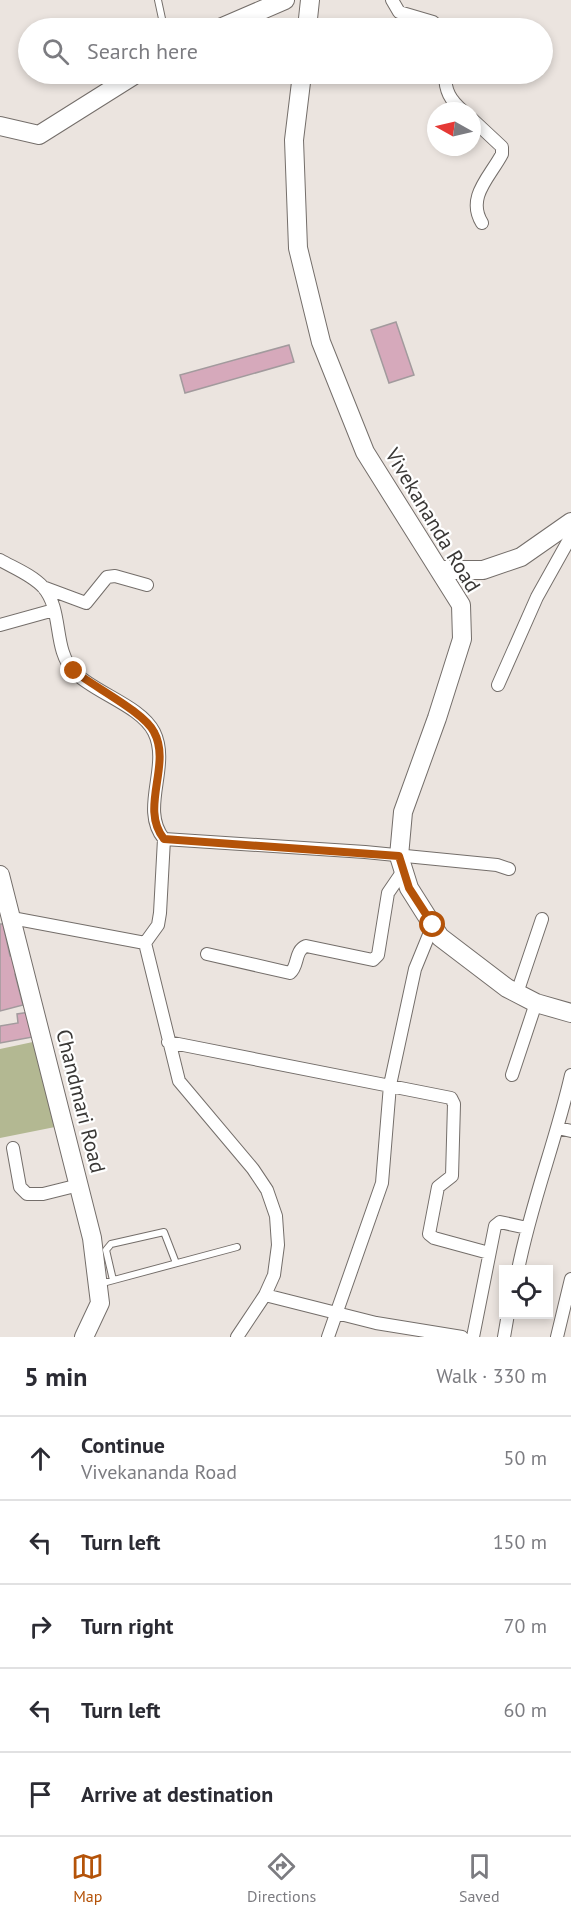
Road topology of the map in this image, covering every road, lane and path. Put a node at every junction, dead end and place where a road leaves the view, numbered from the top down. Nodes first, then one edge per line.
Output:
1 (158, 0) edge
2 (285, 0) edge
3 (310, 0) edge
4 (392, 0) edge
5 (162, 18) edge
6 (243, 18) edge
7 (308, 18) edge
8 (419, 18) edge
9 (120, 84) edge
10 (301, 84) edge
11 (446, 84) edge
12 (453, 102) edge
13 (0, 126) edge
14 (481, 127) edge
15 (482, 223) dead end
16 (569, 523) edge
17 (0, 560) edge
18 (439, 570) junction
19 (147, 585) dead end
20 (43, 587) junction
21 (54, 610) junction
22 (0, 625) edge
23 (498, 685) dead end
24 (164, 839) junction
25 (401, 864) junction
26 (509, 869) dead end
27 (0, 875) edge
28 (6, 919) edge
29 (542, 919) dead end
30 (433, 925) junction
31 (145, 943) junction
32 (207, 954) dead end
33 (517, 993) junction
34 (536, 1004) junction
35 (571, 1013) edge
36 (168, 1042) junction
37 (512, 1075) dead end
38 (571, 1075) edge
39 (390, 1085) junction
40 (558, 1128) junction
41 (571, 1131) edge
42 (13, 1148) dead end
43 (79, 1185) junction
44 (527, 1228) junction
45 (237, 1247) dead end
46 (489, 1253) junction
47 (176, 1263) junction
48 (519, 1265) edge
49 (571, 1279) edge
50 (106, 1282) junction
51 (266, 1295) junction
52 (337, 1313) junction
53 (507, 1319) edge
54 (84, 1337) edge
55 (237, 1337) edge
56 (328, 1337) edge
57 (462, 1337) edge
58 (474, 1337) edge
59 (504, 1337) edge
60 (557, 1337) edge

1 - 5 lane
2 - 6 main road
3 - 7 main road
4 - 8 street
9 - 13 main road
10 - 18 main road, Vivekananda Road
11 - 12 street
14 - 15 street
16 - 18 main road
16 - 23 street
17 - 20 street
18 - 25 main road, Vivekananda Road
19 - 20 street
20 - 21 street
21 - 22 street
21 - 24 street
24 - 25 street
24 - 31 street
25 - 26 street
25 - 30 main road
25 - 32 street
27 - 28 main road, Chandmari Road
28 - 31 street
28 - 43 main road, Chandmari Road
29 - 33 street
30 - 33 main road
30 - 39 street
31 - 36 street
33 - 34 main road
34 - 35 main road
34 - 37 street
36 - 39 street
36 - 51 street
38 - 40 street
39 - 46 street
39 - 52 street
40 - 41 street
40 - 44 street
42 - 43 street
43 - 50 main road, Chandmari Road
44 - 46 street
44 - 48 street
45 - 47 lane
46 - 58 street
47 - 50 lane
47 - 50 lane
49 - 60 street
50 - 54 main road, Chandmari Road
51 - 52 street
51 - 55 street
52 - 56 street
52 - 57 street
53 - 59 street

